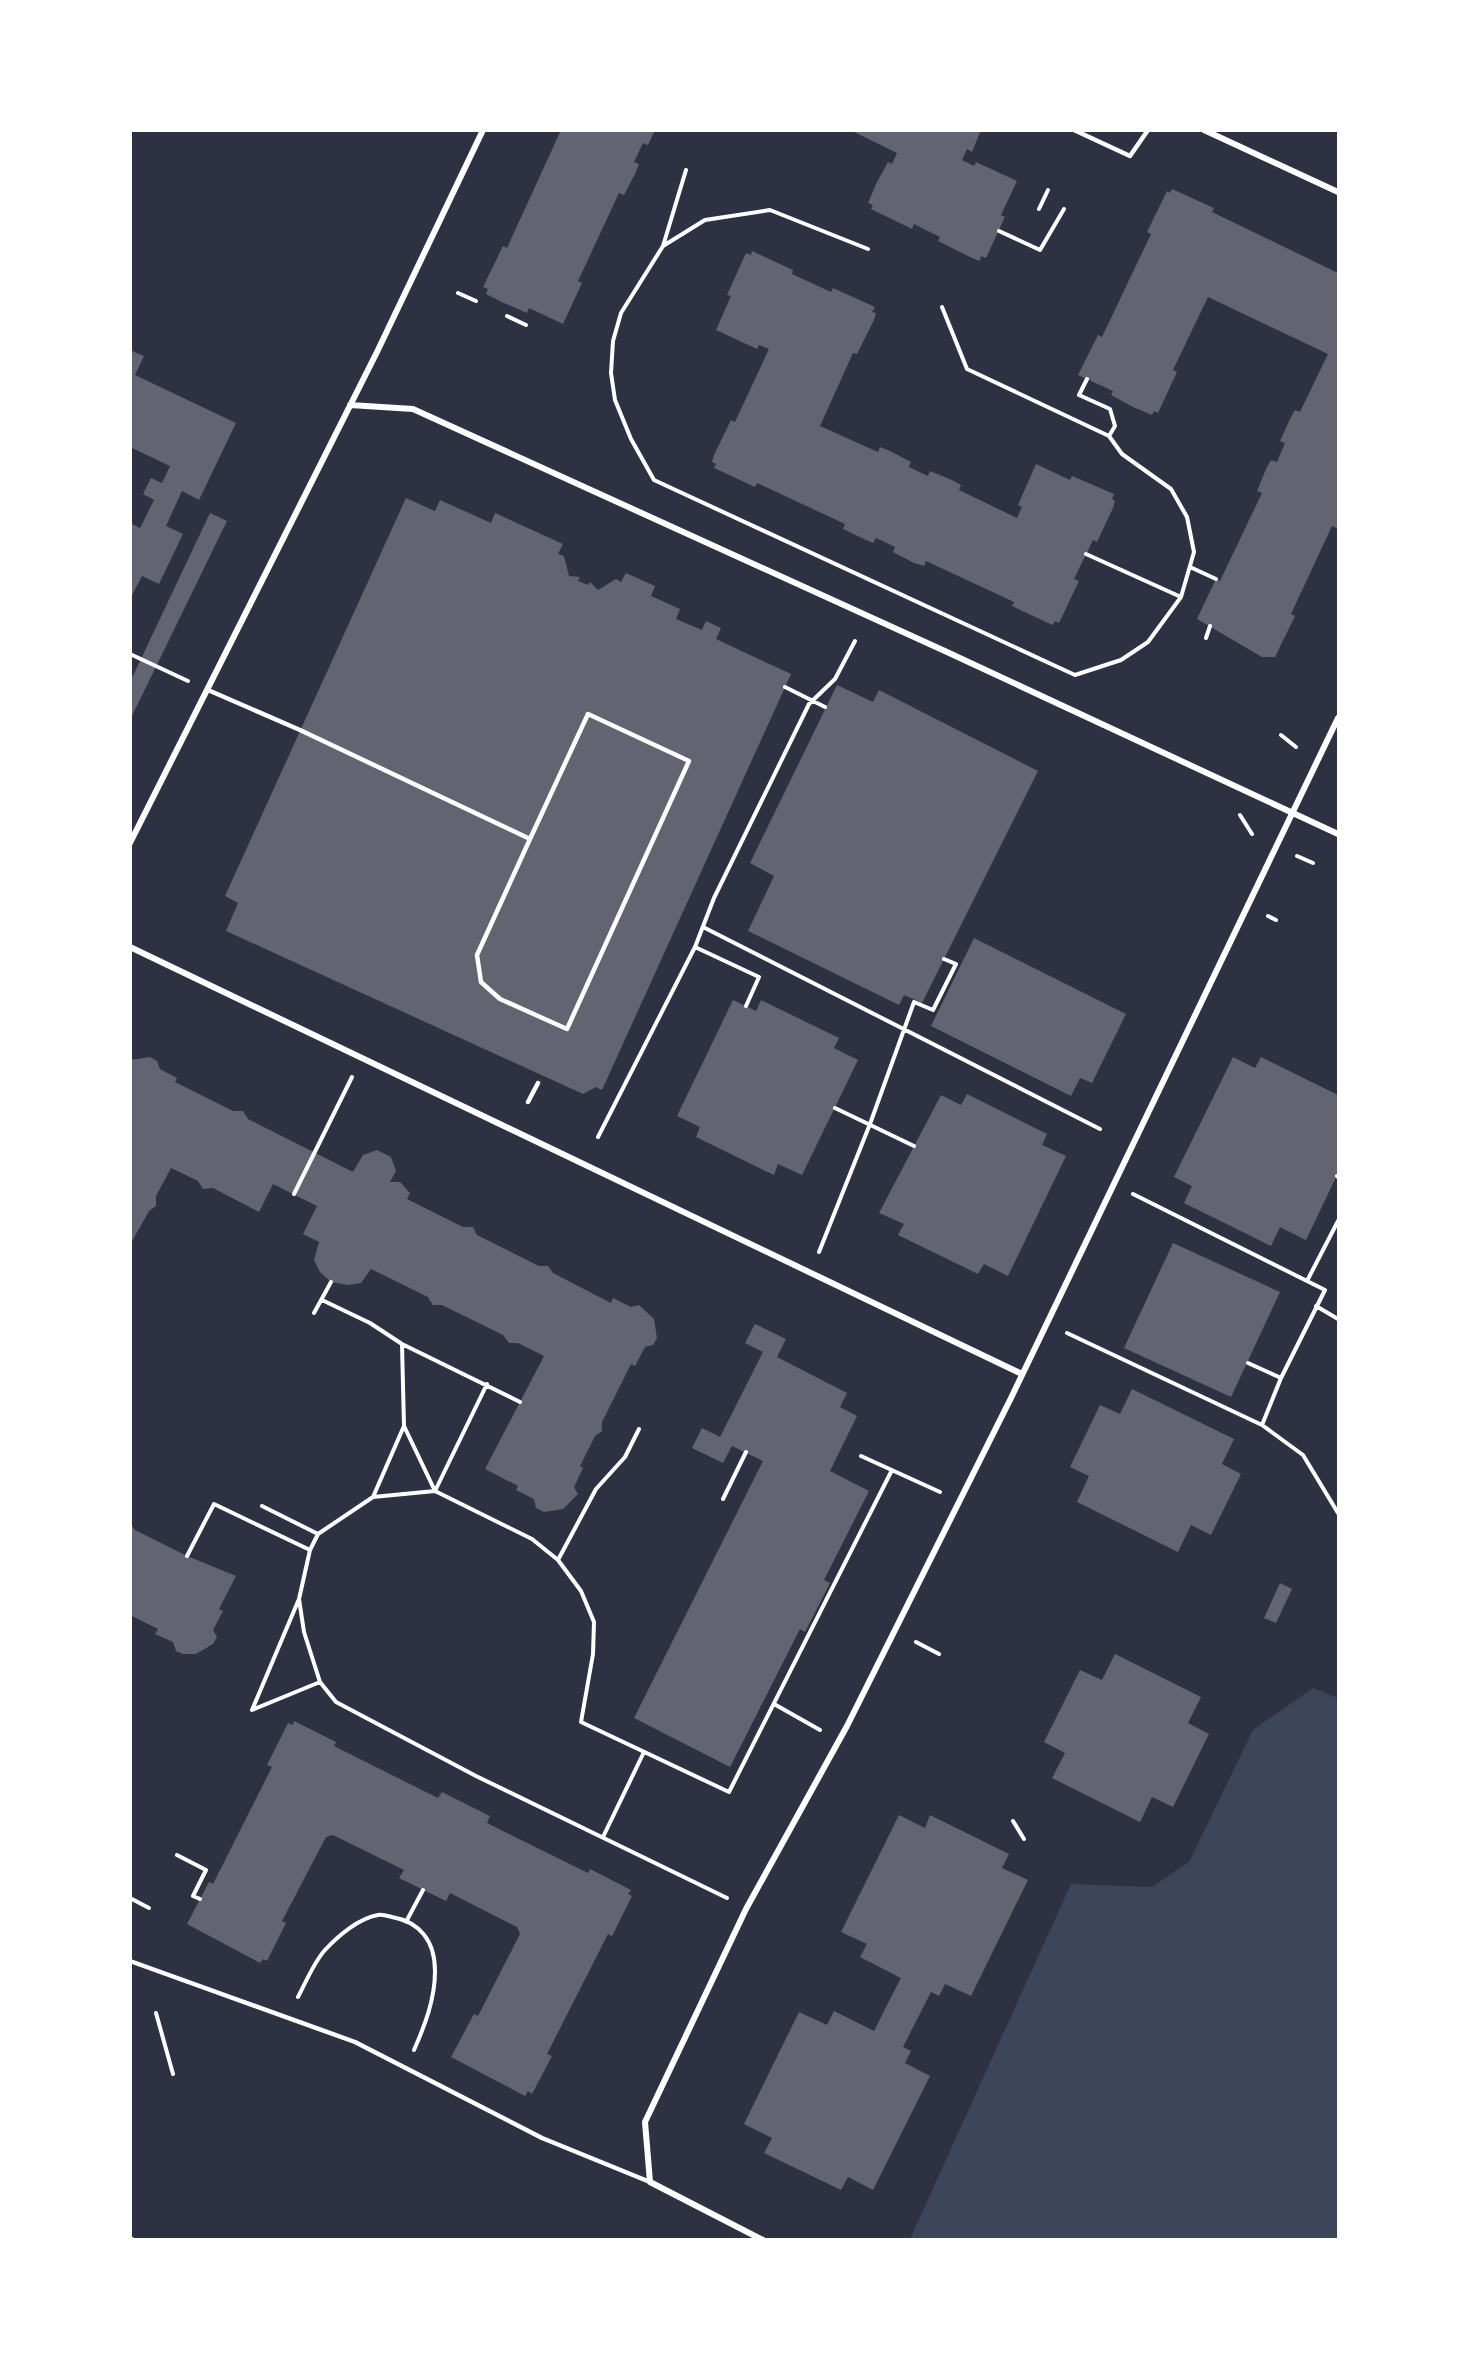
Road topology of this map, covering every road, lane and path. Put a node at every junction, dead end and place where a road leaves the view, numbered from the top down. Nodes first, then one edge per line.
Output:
1 (483, 130) edge
2 (1074, 130) edge
3 (1148, 130) edge
4 (1204, 130) edge
5 (686, 170) dead end
6 (1048, 190) dead end
7 (1338, 192) edge
8 (1039, 209) dead end
9 (1064, 209) dead end
10 (999, 231) dead end
11 (663, 246) junction
12 (868, 249) dead end
13 (458, 293) dead end
14 (476, 302) dead end
15 (942, 307) dead end
16 (507, 316) dead end
17 (526, 325) dead end
18 (1087, 379) dead end
19 (350, 405) junction
20 (1109, 436) junction
21 (1086, 554) dead end
22 (1190, 567) junction
23 (1216, 579) dead end
24 (1181, 597) junction
25 (1210, 626) dead end
26 (1206, 638) dead end
27 (855, 641) dead end
28 (130, 654) edge
29 (785, 687) dead end
30 (208, 690) junction
31 (825, 707) dead end
32 (1338, 718) edge
33 (1281, 735) dead end
34 (1296, 747) dead end
35 (1237, 809) dead end
36 (1293, 813) junction
37 (1252, 834) dead end
38 (1338, 834) edge
39 (530, 839) junction
40 (130, 843) edge
41 (1293, 855) dead end
42 (1313, 863) dead end
43 (703, 927) junction
44 (130, 947) edge
45 (695, 947) junction
46 (944, 959) dead end
47 (956, 964) junction
48 (961, 967) dead end
49 (746, 1006) dead end
50 (538, 1083) dead end
51 (345, 1091) dead end
52 (528, 1102) dead end
53 (835, 1108) dead end
54 (870, 1124) junction
55 (1100, 1129) dead end
56 (598, 1137) dead end
57 (914, 1146) dead end
58 (1114, 1185) junction
59 (294, 1194) dead end
60 (1338, 1221) edge
61 (809, 1272) junction
62 (1307, 1281) junction
63 (332, 1282) dead end
64 (322, 1300) junction
65 (1316, 1306) junction
66 (314, 1313) dead end
67 (1338, 1319) edge
68 (1047, 1323) junction
69 (402, 1344) junction
70 (1248, 1363) dead end
71 (1022, 1374) junction
72 (1281, 1378) junction
73 (487, 1384) junction
74 (520, 1402) dead end
75 (1262, 1425) junction
76 (404, 1426) junction
77 (639, 1429) dead end
78 (746, 1452) dead end
79 (861, 1456) dead end
80 (892, 1470) junction
81 (930, 1487) dead end
82 (435, 1491) junction
83 (374, 1497) junction
84 (723, 1499) dead end
85 (262, 1506) dead end
86 (1338, 1513) edge
87 (318, 1534) junction
88 (310, 1550) junction
89 (186, 1556) dead end
90 (558, 1560) junction
91 (299, 1599) junction
92 (320, 1682) junction
93 (774, 1704) junction
94 (814, 1726) dead end
95 (644, 1752) junction
96 (1013, 1821) dead end
97 (603, 1837) junction
98 (1024, 1839) dead end
99 (177, 1855) dead end
100 (423, 1890) dead end
101 (130, 1898) edge
102 (200, 1899) dead end
103 (149, 1908) dead end
104 (746, 1909) junction
105 (408, 1920) junction
106 (130, 1961) edge
107 (156, 2013) dead end
108 (288, 2016) junction
109 (405, 2070) junction
110 (173, 2074) dead end
111 (650, 2182) junction
112 (764, 2240) edge

1 - 19 street
2 - 3 lane
4 - 7 street
5 - 11 path
6 - 8 path
9 - 10 path
11 - 12 path
11 - 24 path
13 - 14 path
15 - 20 path
16 - 17 path
18 - 20 path
19 - 30 street
19 - 36 street
20 - 22 path
21 - 24 path
22 - 23 path
22 - 24 path
25 - 26 path
27 - 43 path
28 - 30 path
29 - 31 path
30 - 39 lane
30 - 40 street
32 - 36 street
33 - 34 path
35 - 37 path
36 - 38 street
36 - 58 street
39 - 39 lane
41 - 42 path
43 - 45 path
43 - 55 path
44 - 61 street
45 - 49 path
45 - 56 path
46 - 47 path
47 - 48 path
47 - 54 path
50 - 52 lane
51 - 59 path
53 - 54 path
54 - 57 path
54 - 61 path
58 - 62 path
58 - 68 street
60 - 62 path
61 - 71 street
62 - 65 path
63 - 64 path
64 - 66 path
64 - 69 path
65 - 67 path
65 - 72 path
68 - 71 street
68 - 75 path
69 - 73 path
69 - 76 path
70 - 72 path
71 - 104 street
72 - 75 path
73 - 74 path
73 - 82 path
75 - 86 path
76 - 82 path
76 - 83 path
77 - 90 path
78 - 84 path
79 - 80 path
80 - 81 path
80 - 93 path
82 - 83 path
82 - 90 path
83 - 87 path
85 - 87 path
87 - 88 path
88 - 89 path
88 - 91 path
90 - 95 path
91 - 92 path
91 - 92 path
92 - 97 path
93 - 94 path
93 - 95 path
95 - 97 path
96 - 98 path
97 - 104 path
99 - 102 path
100 - 105 path
101 - 103 path
104 - 111 street
105 - 108 path
105 - 109 path
106 - 108 lane
107 - 110 path
108 - 109 lane
109 - 111 lane
111 - 112 street

